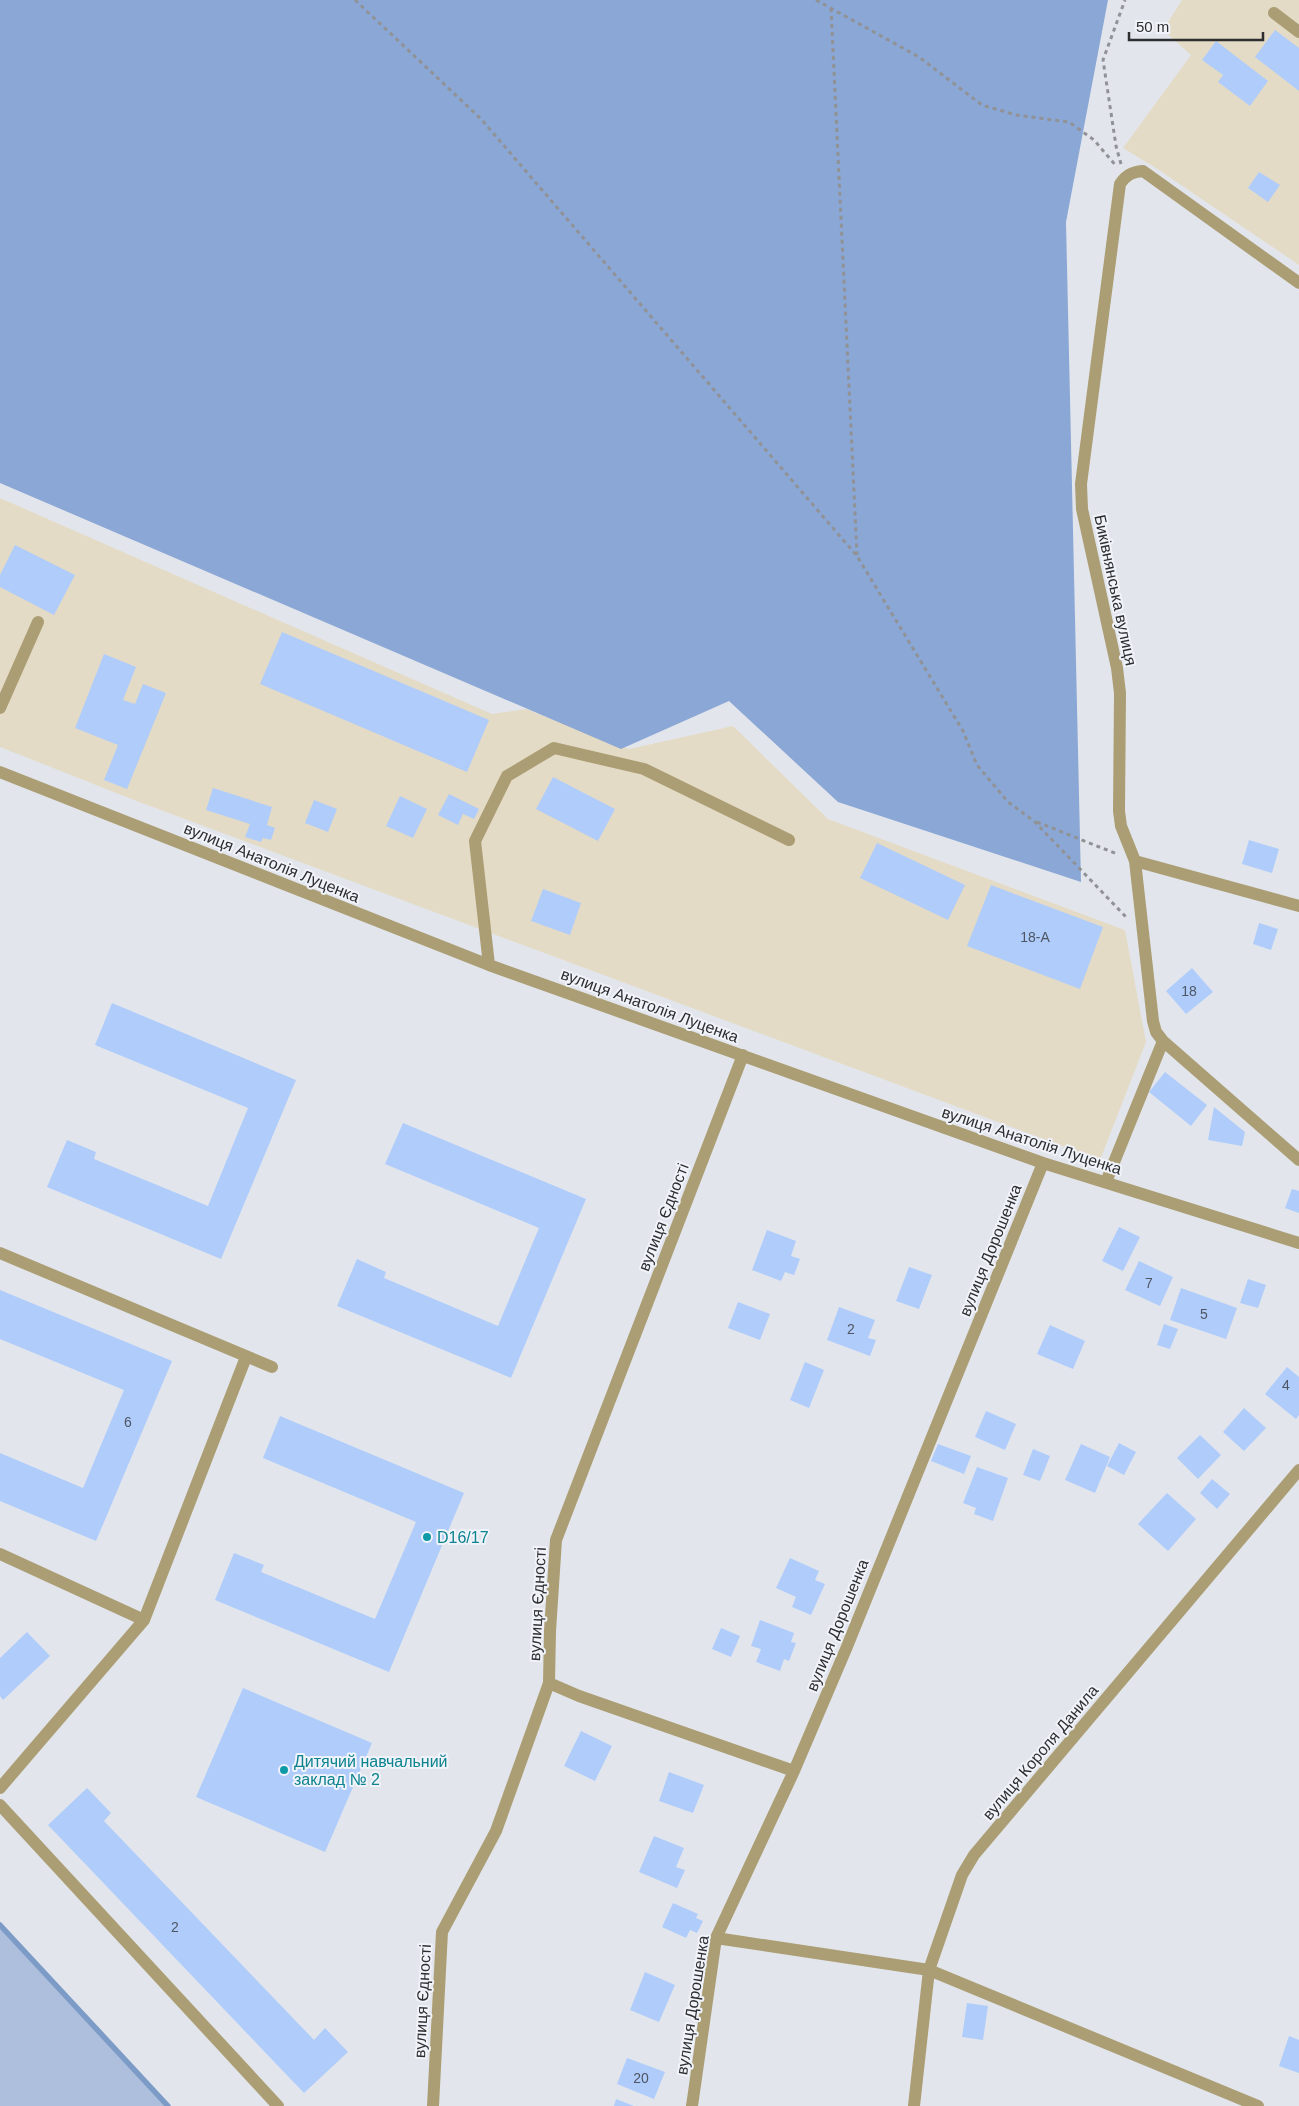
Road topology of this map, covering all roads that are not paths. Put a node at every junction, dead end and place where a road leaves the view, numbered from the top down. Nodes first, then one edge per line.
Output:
1 (1274, 13) dead end
2 (1299, 32) edge
3 (1299, 283) edge
4 (38, 622) dead end
5 (0, 708) edge
6 (0, 772) edge
7 (789, 840) dead end
8 (1135, 861) junction
9 (1299, 906) edge
10 (489, 965) junction
11 (1162, 1041) junction
12 (743, 1055) junction
13 (1299, 1160) edge
14 (1043, 1164) junction
15 (1106, 1182) junction
16 (1299, 1243) edge
17 (0, 1254) edge
18 (246, 1357) junction
19 (272, 1367) dead end
20 (1299, 1470) edge
21 (0, 1554) edge
22 (144, 1620) junction
23 (550, 1683) junction
24 (794, 1771) junction
25 (0, 1788) edge
26 (0, 1805) edge
27 (716, 1938) junction
28 (929, 1970) junction
29 (278, 2106) edge
30 (433, 2106) edge
31 (692, 2106) edge
32 (914, 2106) edge
33 (1258, 2106) edge

1 - 2 street
3 - 8 street, Биківнянська вулиця
4 - 5 street
6 - 10 street, вулиця Анатолія Луценка
7 - 10 street
8 - 9 street
8 - 11 street
10 - 12 street, вулиця Анатолія Луценка
11 - 13 street
11 - 15 street
12 - 14 street, вулиця Анатолія Луценка
12 - 23 street, вулиця Єдності
14 - 15 street, вулиця Анатолія Луценка
14 - 24 street, вулиця Дорошенка
15 - 16 street, вулиця Анатолія Луценка
17 - 18 street
18 - 19 street
18 - 22 street
20 - 28 street, вулиця Короля Данила
21 - 22 street
22 - 25 street
23 - 24 street
23 - 30 street, вулиця Єдності
24 - 27 street, вулиця Дорошенка
26 - 29 street
27 - 28 street
27 - 31 street, вулиця Дорошенка
28 - 32 street, вулиця Короля Данила
28 - 33 street

